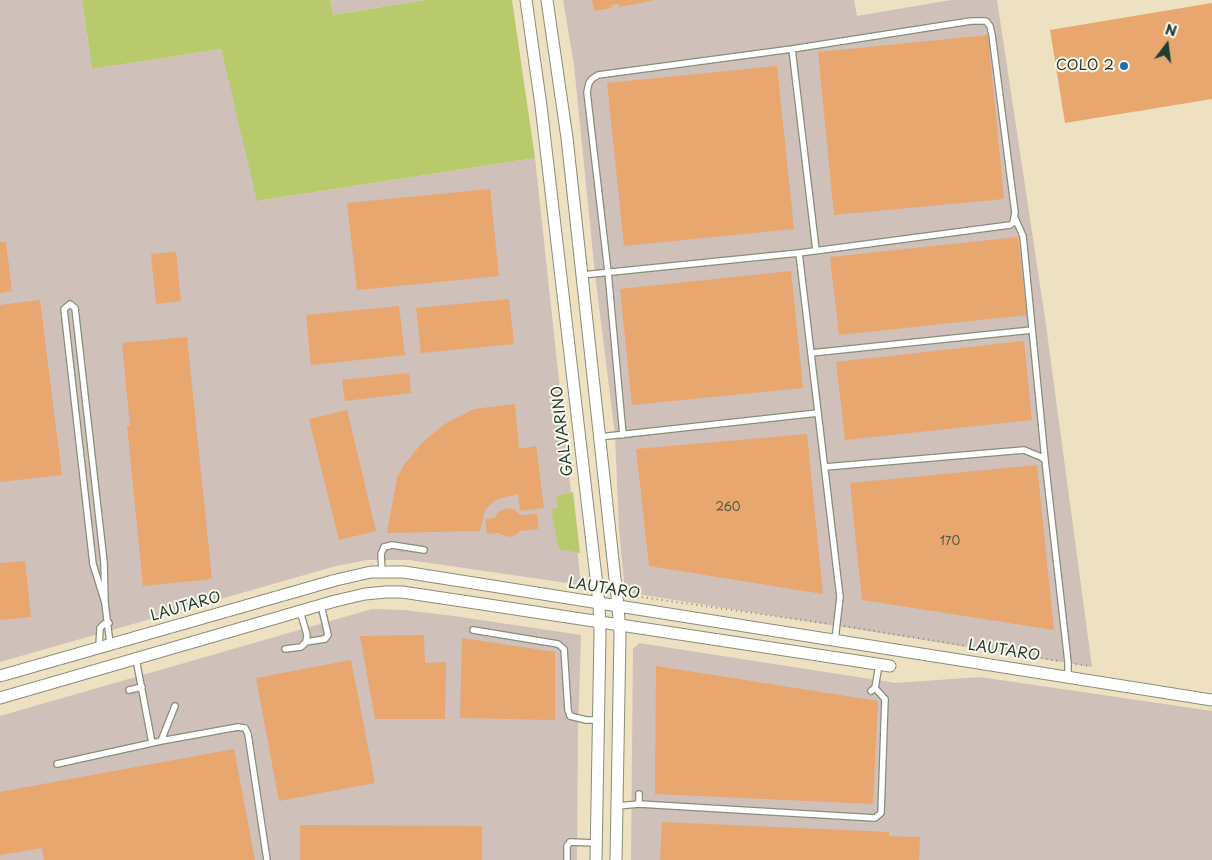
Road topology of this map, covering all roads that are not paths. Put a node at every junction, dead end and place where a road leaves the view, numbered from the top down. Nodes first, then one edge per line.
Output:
1 (526, 0) edge
2 (548, 0) edge
3 (792, 49) junction
4 (1015, 218) junction
5 (816, 250) junction
6 (800, 253) junction
7 (608, 272) junction
8 (582, 275) junction
9 (1032, 330) junction
10 (811, 353) junction
11 (818, 413) junction
12 (623, 435) junction
13 (599, 437) junction
14 (1045, 460) junction
15 (825, 467) junction
16 (424, 550) dead end
17 (382, 572) junction
18 (105, 603) junction
19 (599, 604) junction
20 (321, 605) junction
21 (618, 606) junction
22 (300, 611) junction
23 (600, 622) junction
24 (108, 623) junction
25 (619, 625) junction
26 (473, 630) dead end
27 (835, 640) junction
28 (306, 642) junction
29 (104, 646) junction
30 (285, 649) dead end
31 (136, 659) junction
32 (884, 666) joint
33 (0, 676) edge
34 (1068, 676) junction
35 (142, 687) junction
36 (129, 690) dead end
37 (0, 698) edge
38 (1212, 700) edge
39 (175, 706) dead end
40 (598, 720) junction
41 (161, 741) junction
42 (152, 743) junction
43 (57, 764) dead end
44 (639, 794) dead end
45 (639, 804) junction
46 (617, 806) junction
47 (596, 843) junction
48 (267, 860) edge
49 (566, 860) edge
50 (596, 860) edge
51 (616, 860) edge

1 - 19 street, GALVARINO
2 - 8 street
3 - 4 lane
3 - 5 lane
3 - 7 lane
4 - 5 lane
4 - 9 lane
5 - 6 lane
6 - 7 lane
6 - 10 lane
7 - 8 lane
7 - 12 lane
8 - 13 street
9 - 10 lane
9 - 14 lane
10 - 11 lane
11 - 12 lane
11 - 15 lane
12 - 13 lane
13 - 21 street
14 - 15 lane
14 - 34 lane
15 - 27 lane
16 - 17 lane
17 - 19 street, LAUTARO
17 - 29 street, LAUTARO
18 - 18 lane
18 - 24 lane
19 - 21 street, LAUTARO
19 - 23 street, GALVARINO
20 - 22 street
20 - 23 street
20 - 28 lane
21 - 25 street
21 - 27 street, LAUTARO
22 - 28 lane
22 - 31 street
23 - 25 street
23 - 40 street, GALVARINO
24 - 29 lane
24 - 29 lane
25 - 32 street
25 - 46 street
26 - 40 lane
27 - 34 street, LAUTARO
28 - 30 lane
29 - 33 street, LAUTARO
31 - 35 lane
31 - 37 street
32 - 45 lane
34 - 38 street, LAUTARO
35 - 36 lane
35 - 42 lane
39 - 41 lane
40 - 47 street, GALVARINO
41 - 42 lane
41 - 48 lane
42 - 43 lane
44 - 45 lane
45 - 46 lane
46 - 51 street
47 - 49 lane
47 - 50 street, GALVARINO

